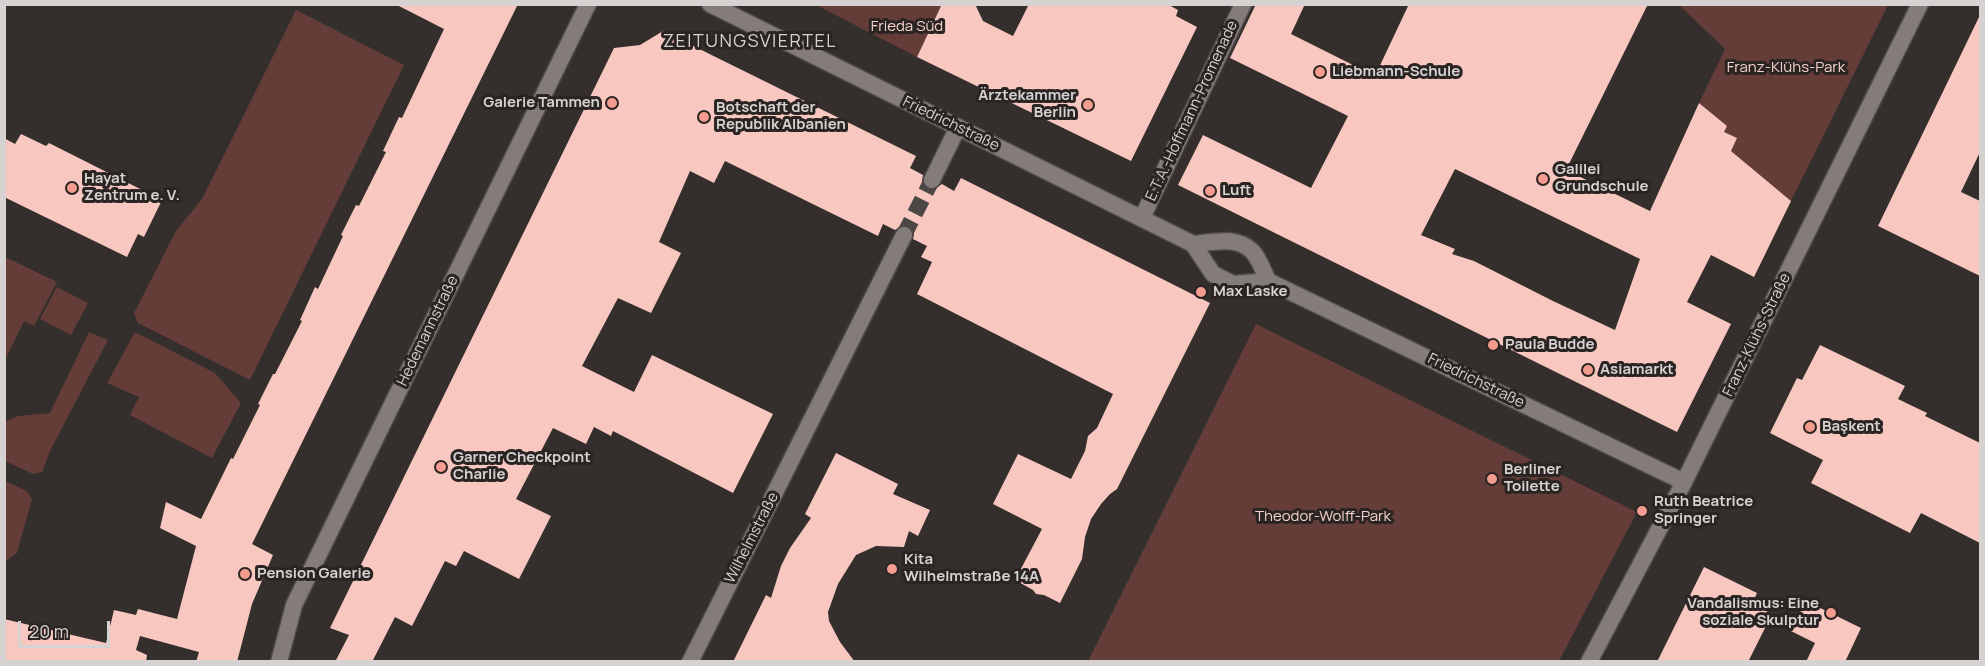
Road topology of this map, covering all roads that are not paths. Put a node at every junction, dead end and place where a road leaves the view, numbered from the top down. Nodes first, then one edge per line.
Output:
1 (588, 4) edge
2 (710, 4) edge
3 (1243, 4) edge
4 (1920, 4) edge
5 (958, 127) junction
6 (932, 180) tunnel mouth
7 (1142, 218) junction
8 (904, 235) tunnel mouth
9 (1193, 244) junction
10 (1268, 281) junction
11 (1684, 482) junction
12 (693, 657) edge
13 (279, 662) edge
14 (1589, 662) edge

1 - 13 street, Hedemannstraße
2 - 5 street, Friedrichstraße
3 - 7 street, E.T.A.-Hoffmann-Promenade
4 - 11 street, Franz-Klühs-Straße
5 - 6 street
5 - 7 street, Friedrichstraße
7 - 9 street, Friedrichstraße
8 - 12 street, Wilhelmstraße
9 - 10 street, Friedrichstraße
9 - 10 street
10 - 11 street, Friedrichstraße
11 - 14 street, Franz-Klühs-Straße

